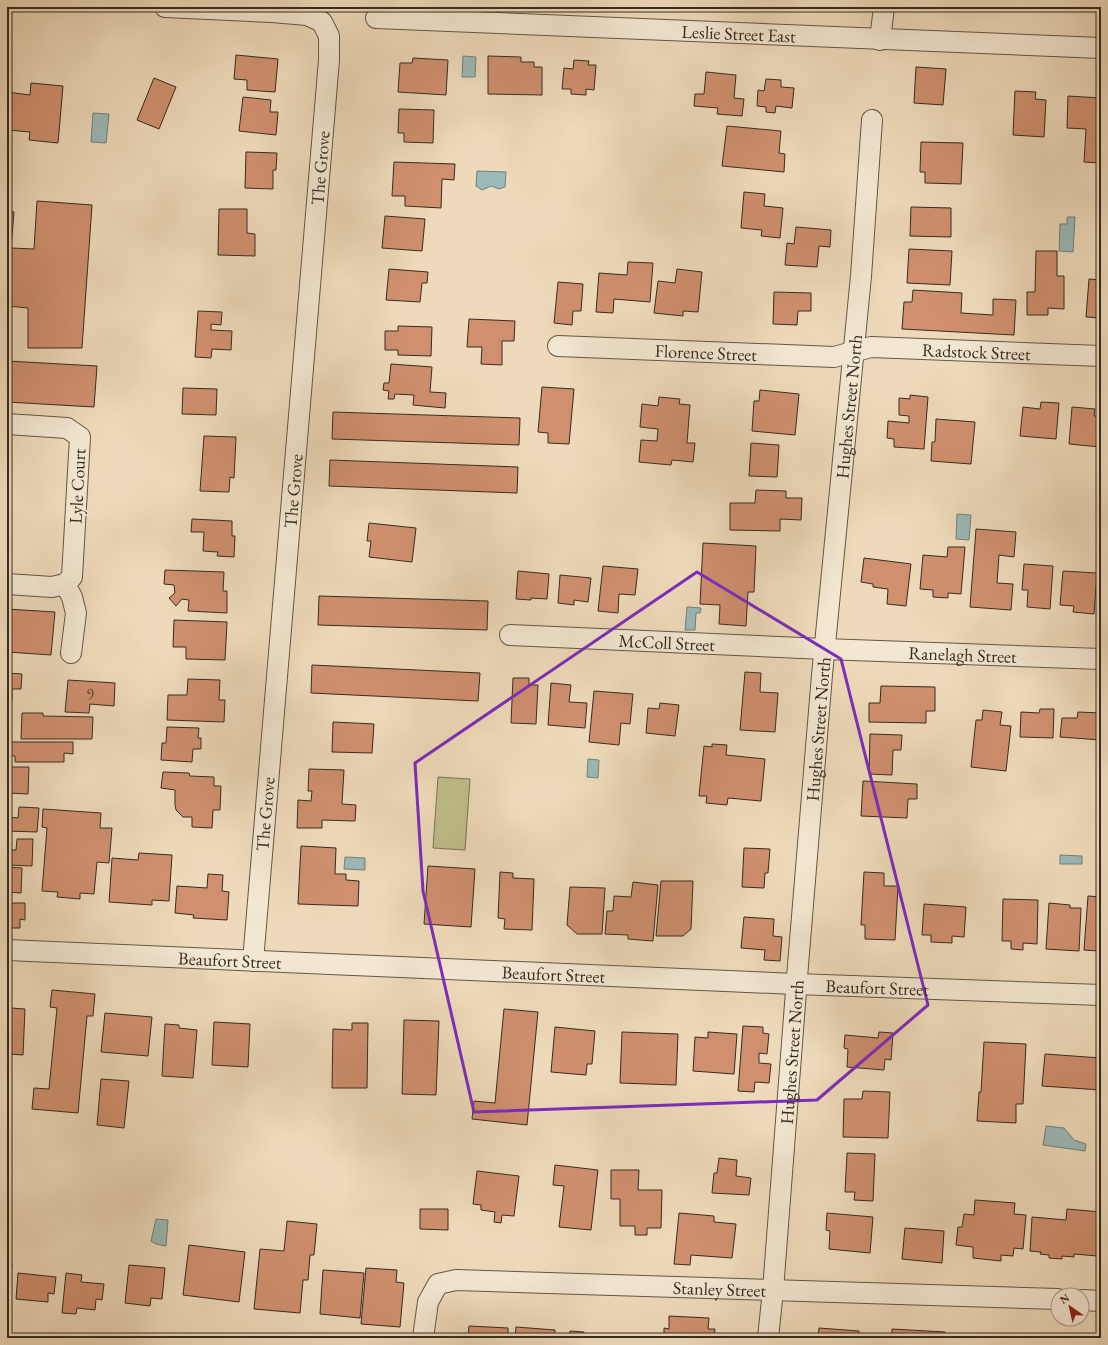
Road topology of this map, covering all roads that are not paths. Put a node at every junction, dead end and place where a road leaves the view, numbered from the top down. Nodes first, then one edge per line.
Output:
1 (165, 7) edge
2 (884, 7) edge
3 (376, 18) dead end
4 (880, 40) junction
5 (1101, 48) edge
6 (872, 120) dead end
7 (558, 346) dead end
8 (853, 352) junction
9 (1101, 356) edge
10 (7, 424) edge
11 (7, 584) edge
12 (65, 584) junction
13 (510, 634) dead end
14 (824, 649) junction
15 (71, 653) dead end
16 (1101, 659) edge
17 (7, 950) edge
18 (253, 961) junction
19 (796, 984) junction
20 (1101, 995) edge
21 (774, 1290) junction
22 (1050, 1299) edge
23 (1090, 1300) edge
24 (1101, 1301) edge
25 (423, 1338) edge
26 (768, 1338) edge

1 - 18 street, The Grove
2 - 4 street
3 - 4 street, Leslie Street East
4 - 5 street, Leslie Street East
6 - 8 street, Hughes Street North
7 - 8 street, Florence Street
8 - 9 street, Radstock Street
8 - 14 street, Hughes Street North
10 - 12 street, Lyle Court
11 - 12 street
12 - 15 street
13 - 14 street, McColl Street
14 - 16 street, Ranelagh Street
14 - 19 street, Hughes Street North
17 - 18 street, Beaufort Street
18 - 19 street, Beaufort Street
19 - 20 street, Beaufort Street
19 - 21 street, Hughes Street North
21 - 22 street, Stanley Street
21 - 25 street, Stanley Street
21 - 26 street, Hughes Street North
23 - 24 street

